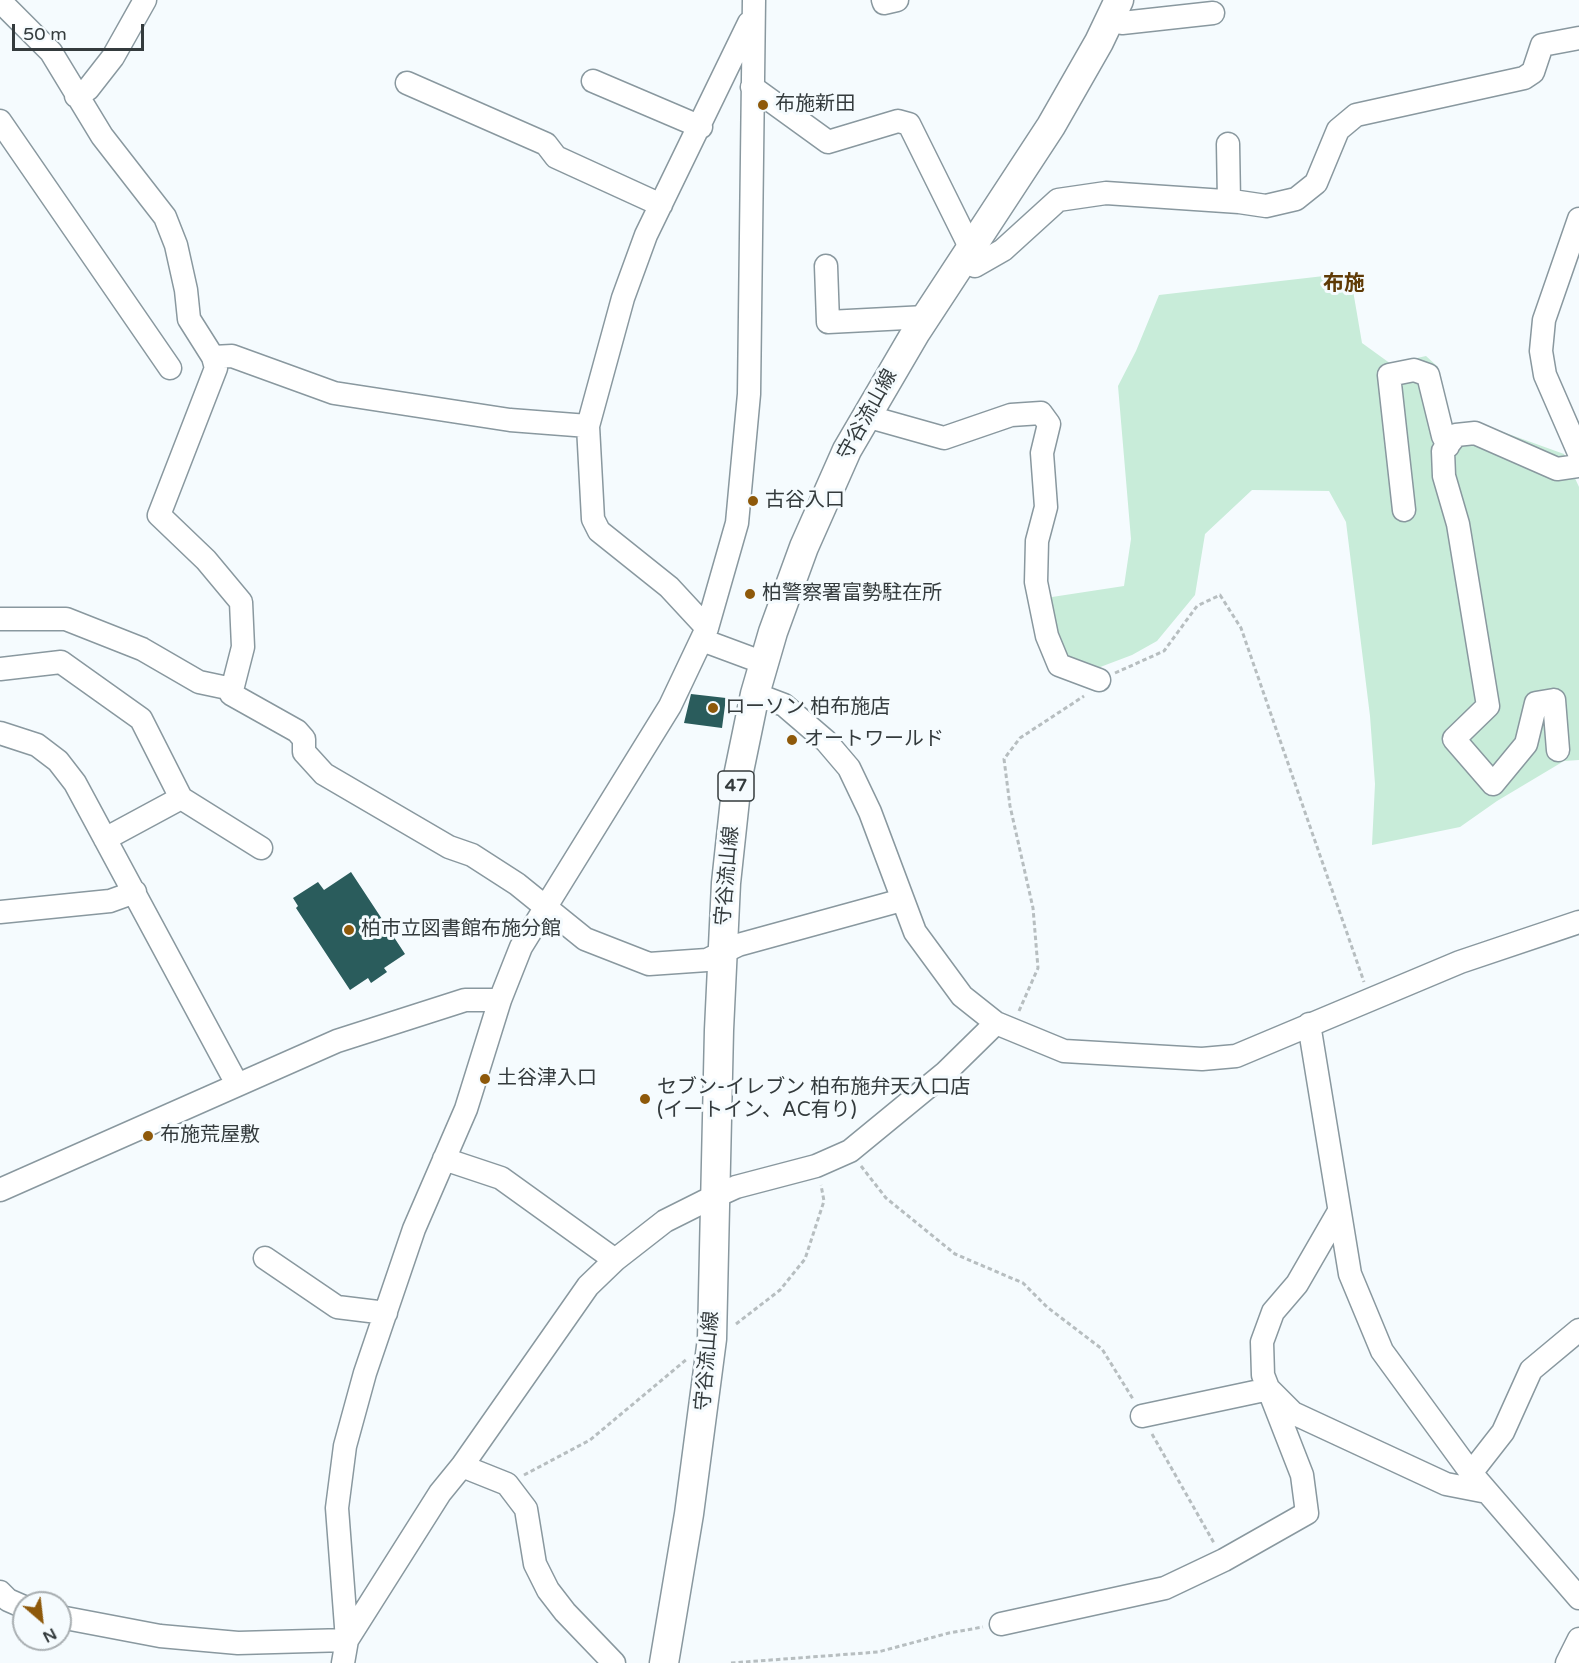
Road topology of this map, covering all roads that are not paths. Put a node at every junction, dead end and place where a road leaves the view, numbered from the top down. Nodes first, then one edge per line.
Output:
1 (145, 0) edge
2 (883, 0) edge
3 (897, 0) edge
4 (0, 1) edge
5 (753, 8) edge
6 (1114, 10) edge
7 (1213, 13) dead end
8 (1579, 38) edge
9 (593, 81) dead end
10 (407, 83) dead end
11 (752, 87) junction
12 (76, 96) junction
13 (0, 121) edge
14 (701, 127) junction
15 (1228, 144) dead end
16 (1229, 201) junction
17 (661, 205) junction
18 (1578, 224) edge
19 (968, 255) junction
20 (826, 267) dead end
21 (926, 317) junction
22 (213, 357) junction
23 (170, 368) dead end
24 (1569, 405) edge
25 (867, 413) junction
26 (588, 426) junction
27 (1448, 446) junction
28 (1579, 453) edge
29 (1579, 466) edge
30 (1404, 510) dead end
31 (0, 619) edge
32 (704, 634) junction
33 (764, 663) junction
34 (0, 669) edge
35 (1099, 680) road end
36 (232, 689) junction
37 (755, 694) junction
38 (0, 733) edge
39 (1558, 750) dead end
40 (181, 798) junction
41 (105, 838) junction
42 (261, 848) dead end
43 (135, 892) junction
44 (902, 900) junction
45 (546, 907) junction
46 (0, 912) edge
47 (1579, 922) edge
48 (722, 952) junction
49 (500, 1000) junction
50 (1309, 1024) junction
51 (1004, 1026) junction
52 (237, 1084) junction
53 (444, 1159) junction
54 (0, 1190) edge
55 (716, 1196) junction
56 (1338, 1213) junction
57 (265, 1258) dead end
58 (615, 1260) junction
59 (386, 1313) junction
60 (1579, 1330) edge
61 (1269, 1389) junction
62 (1142, 1416) road end
63 (462, 1466) junction
64 (1471, 1473) junction
65 (1487, 1492) junction
66 (0, 1592) edge
67 (1579, 1598) edge
68 (12, 1602) edge
69 (72, 1619) edge
70 (1001, 1624) road end
71 (1579, 1639) edge
72 (347, 1640) junction
73 (343, 1663) edge
74 (614, 1663) edge
75 (664, 1663) edge
76 (1567, 1663) edge

1 - 12 street
2 - 3 street
4 - 12 street
5 - 11 street
5 - 14 street
6 - 7 street
6 - 19 main road, 守谷流山線 / 47
8 - 16 street
9 - 14 street
10 - 17 street
11 - 19 street
11 - 32 street
12 - 22 street
13 - 23 street
14 - 17 street
15 - 16 street
16 - 19 street
17 - 26 street
18 - 24 street
19 - 21 main road, 守谷流山線 / 47
20 - 21 street
21 - 25 main road, 守谷流山線 / 47
22 - 26 street
22 - 36 street
24 - 28 street
25 - 33 main road, 守谷流山線 / 47
25 - 35 street
26 - 32 street
27 - 29 street
27 - 30 street
27 - 39 street
31 - 36 street
32 - 33 street
32 - 45 street
33 - 37 main road, 守谷流山線 / 47
34 - 40 street
36 - 45 street
37 - 44 street
37 - 48 main road, 守谷流山線 / 47
38 - 41 street
40 - 41 street
40 - 42 street
41 - 43 street
43 - 46 street
43 - 52 street
44 - 48 street
44 - 51 street
45 - 48 street
45 - 49 street
47 - 50 street
48 - 55 main road, 守谷流山線 / 47
49 - 52 street
49 - 53 street
50 - 51 street
50 - 56 street
51 - 55 street
52 - 54 street
53 - 58 street
53 - 59 street
55 - 58 street
55 - 75 main road, 守谷流山線 / 47
56 - 61 street
56 - 64 street
57 - 59 street
58 - 63 street
59 - 72 street
60 - 64 street
61 - 62 street
61 - 65 street
61 - 70 street
63 - 72 street
63 - 74 street
64 - 65 street
65 - 67 street
66 - 68 street
69 - 72 street
71 - 76 street
72 - 73 street

